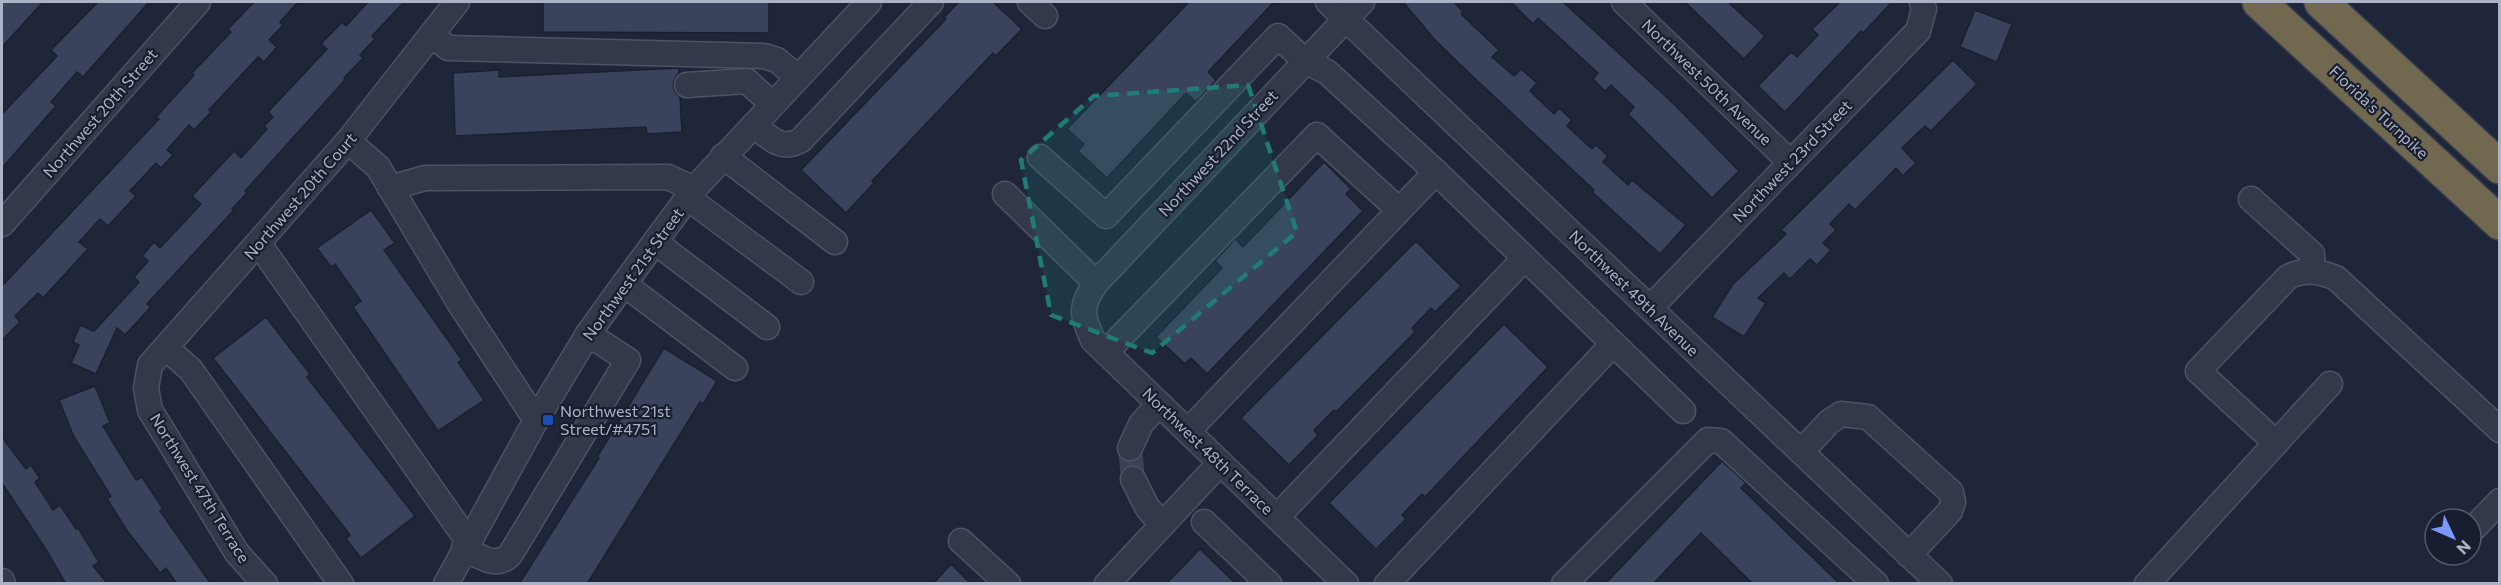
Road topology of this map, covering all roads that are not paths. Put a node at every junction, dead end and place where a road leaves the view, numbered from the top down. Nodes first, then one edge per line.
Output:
1 (198, 2) edge
2 (457, 2) edge
3 (869, 2) edge
4 (931, 2) edge
5 (1328, 2) edge
6 (1362, 2) edge
7 (1624, 2) edge
8 (2259, 2) edge
9 (2321, 2) edge
10 (1923, 5) edge
11 (1345, 18) junction
12 (432, 34) junction
13 (1305, 61) junction
14 (797, 77) junction
15 (687, 85) dead end
16 (772, 104) junction
17 (754, 125) junction
18 (348, 141) junction
19 (723, 156) junction
20 (1040, 156) dead end
21 (1790, 162) junction
22 (2499, 167) edge
23 (1436, 172) junction
24 (390, 188) junction
25 (691, 193) junction
26 (1005, 194) dead end
27 (2251, 199) dead end
28 (1399, 210) junction
29 (1106, 216) junction
30 (2499, 223) edge
31 (2, 224) edge
32 (655, 242) junction
33 (836, 242) dead end
34 (1134, 243) junction
35 (259, 244) junction
36 (1525, 258) junction
37 (2313, 271) junction
38 (801, 282) dead end
39 (1096, 283) junction
40 (624, 284) junction
41 (1650, 309) junction
42 (1083, 310) joint
43 (767, 327) dead end
44 (588, 334) junction
45 (1612, 344) junction
46 (166, 348) junction
47 (1106, 352) junction
48 (735, 368) dead end
49 (2330, 384) dead end
50 (146, 388) joint
51 (1159, 404) junction
52 (1683, 411) dead end
53 (536, 420) junction
54 (2499, 430) edge
55 (1188, 432) junction
56 (2276, 443) junction
57 (1130, 448) tunnel mouth
58 (1801, 452) junction
59 (1220, 463) junction
60 (1133, 479) tunnel mouth
61 (2499, 501) edge
62 (1276, 517) junction
63 (2483, 518) edge
64 (1204, 522) dead end
65 (1162, 525) junction
66 (960, 541) dead end
67 (466, 545) junction
68 (1909, 555) junction
69 (265, 584) edge
70 (341, 584) edge
71 (446, 584) edge
72 (1008, 584) edge
73 (1107, 584) edge
74 (1269, 584) edge
75 (1346, 584) edge
76 (1387, 584) edge
77 (1564, 584) edge
78 (1876, 584) edge
79 (1940, 584) edge
80 (2147, 584) edge

1 - 31 street, Northwest 20th Street
2 - 12 street, Northwest 20th Court
3 - 14 street, Northwest 21st Street
4 - 17 street
5 - 11 street, Northwest 49th Avenue
6 - 11 street, Northwest 22nd Street
7 - 21 street, Northwest 50th Avenue
8 - 30 highway, Florida's Turnpike
9 - 22 highway
10 - 21 street, Northwest 23rd Street
11 - 13 street, Northwest 22nd Street
11 - 41 street, Northwest 49th Avenue
12 - 14 street
12 - 18 street, Northwest 20th Court
13 - 23 street
13 - 29 street
13 - 34 street, Northwest 22nd Street
14 - 16 street, Northwest 21st Street
15 - 16 street
16 - 17 street, Northwest 21st Street
17 - 19 street, Northwest 21st Street
18 - 24 street
18 - 35 street, Northwest 20th Court
19 - 25 street, Northwest 21st Street
19 - 33 street
20 - 29 street
21 - 41 street, Northwest 23rd Street
23 - 28 street
23 - 36 street
24 - 25 street
24 - 53 street
25 - 32 street, Northwest 21st Street
25 - 38 street
26 - 39 street
27 - 37 street
28 - 47 street
28 - 55 street
29 - 34 street
32 - 40 street, Northwest 21st Street
32 - 43 street
34 - 39 street, Northwest 22nd Street
35 - 46 street, Northwest 20th Court
35 - 67 street
36 - 45 street
36 - 62 street
37 - 54 street
37 - 56 street
39 - 42 street, Northwest 22nd Street
40 - 44 street, Northwest 21st Street
40 - 48 street
41 - 58 street, Northwest 49th Avenue
42 - 47 street, Northwest 48th Terrace
44 - 53 street, Northwest 21st Street
44 - 67 street
45 - 52 street
45 - 76 street
46 - 50 street, Northwest 20th Court
46 - 70 street
47 - 51 street, Northwest 48th Terrace
49 - 56 street
50 - 69 street, Northwest 47th Terrace
51 - 55 street, Northwest 48th Terrace
51 - 57 street
53 - 67 street, Northwest 21st Street
55 - 59 street, Northwest 48th Terrace
56 - 80 street
58 - 68 street, Northwest 49th Avenue
58 - 68 street
59 - 62 street, Northwest 48th Terrace
59 - 65 street
60 - 65 street
61 - 63 street
62 - 75 street, Northwest 48th Terrace
64 - 74 street
65 - 73 street
66 - 72 street
67 - 71 street, Northwest 21st Street
68 - 79 street, Northwest 49th Avenue
77 - 78 street

